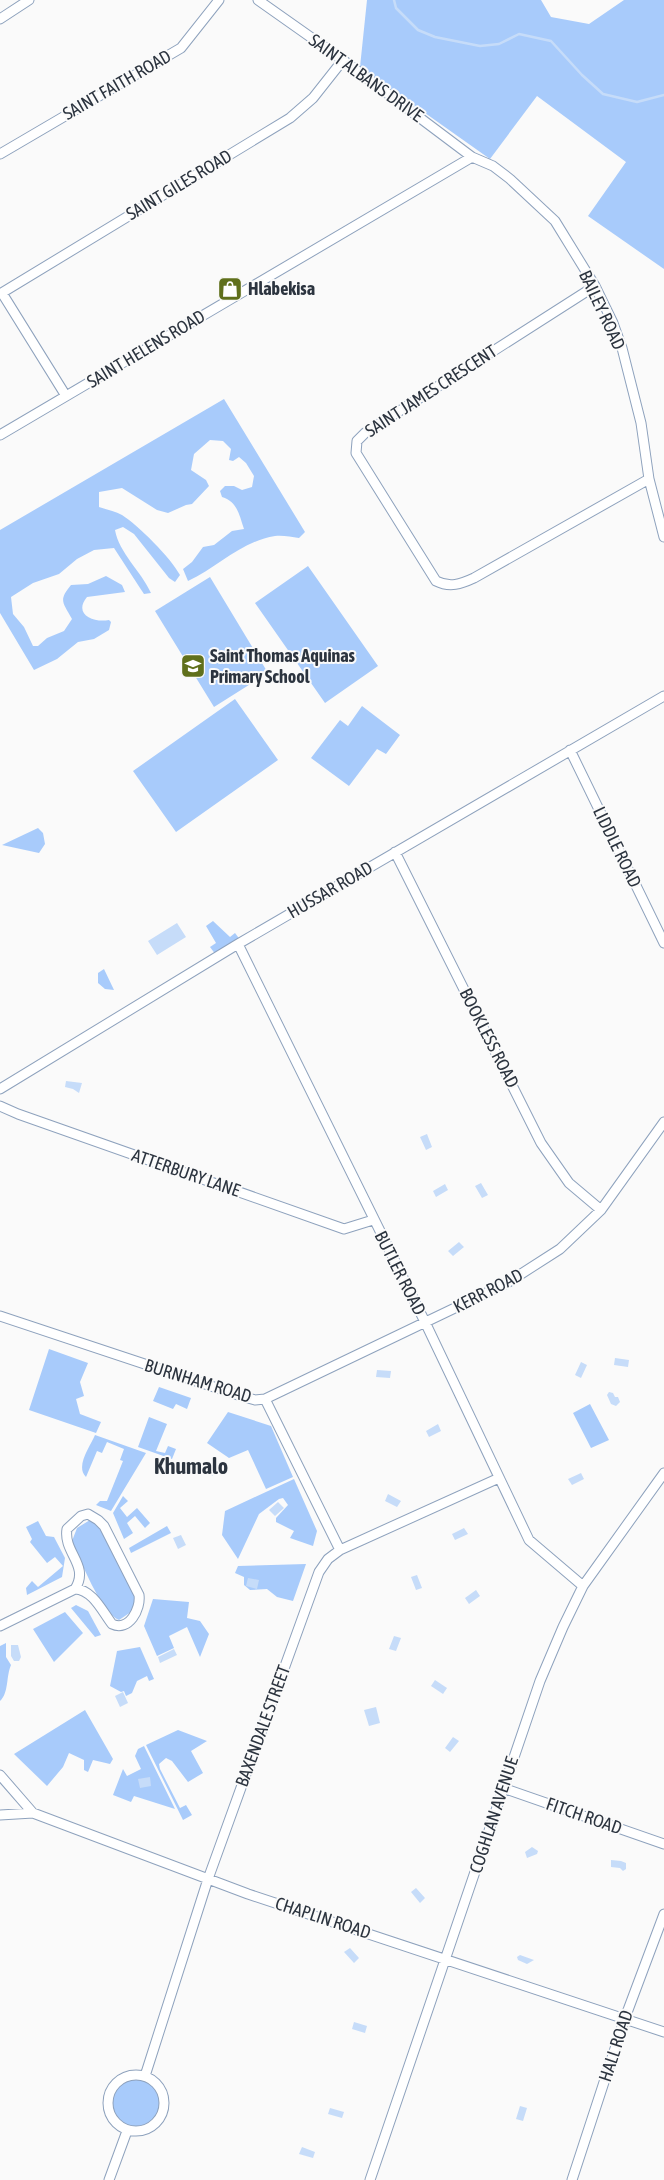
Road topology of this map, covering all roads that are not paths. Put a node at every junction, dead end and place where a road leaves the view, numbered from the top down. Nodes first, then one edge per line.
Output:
1 (29, 0) edge
2 (218, 0) edge
3 (258, 0) edge
4 (0, 19) edge
5 (343, 60) junction
6 (0, 154) edge
7 (472, 157) junction
8 (594, 286) junction
9 (1, 293) edge
10 (66, 396) junction
11 (0, 435) edge
12 (649, 479) junction
13 (664, 537) edge
14 (664, 696) edge
15 (570, 750) junction
16 (395, 852) junction
17 (664, 943) edge
18 (238, 944) junction
19 (0, 1089) edge
20 (0, 1106) edge
21 (664, 1122) edge
22 (601, 1210) junction
23 (373, 1220) junction
24 (0, 1316) edge
25 (425, 1322) junction
26 (265, 1400) junction
27 (664, 1473) edge
28 (499, 1478) junction
29 (340, 1550) junction
30 (583, 1586) junction
31 (75, 1589) junction
32 (0, 1626) edge
33 (0, 1775) edge
34 (503, 1788) junction
35 (33, 1813) junction
36 (0, 1815) edge
37 (664, 1844) edge
38 (208, 1879) junction
39 (664, 1914) edge
40 (446, 1958) junction
41 (626, 2018) junction
42 (664, 2032) edge
43 (145, 2076) junction
44 (127, 2131) junction
45 (109, 2180) edge
46 (370, 2180) edge
47 (572, 2180) edge

1 - 4 street
2 - 6 street, SAINT FAITH ROAD
3 - 5 street, SAINT ALBANS DRIVE
5 - 7 street, SAINT ALBANS DRIVE
5 - 9 street, SAINT GILES ROAD
7 - 8 street, BAILEY ROAD
7 - 10 street, SAINT HELENS ROAD
8 - 12 street, BAILEY ROAD
8 - 12 street, SAINT JAMES CRESCENT
9 - 10 street
10 - 11 street, SAINT HELENS ROAD
12 - 13 street, BAILEY ROAD
14 - 15 street, HUSSAR ROAD
15 - 16 street, HUSSAR ROAD
15 - 17 street, LIDDLE ROAD
16 - 18 street, HUSSAR ROAD
16 - 22 street, BOOKLESS ROAD
18 - 19 street, HUSSAR ROAD
18 - 23 street, BUTLER ROAD
20 - 23 street, ATTERBURY LANE
21 - 22 street, KERR ROAD
22 - 25 street, KERR ROAD
23 - 25 street, BUTLER ROAD
24 - 26 street, BURNHAM ROAD
25 - 26 street, KERR ROAD
25 - 28 street, BUTLER ROAD
26 - 29 street, BURNHAM ROAD
27 - 30 street, COGHLAN AVENUE
28 - 29 street, BAXENDALE STREET
28 - 30 street, BUTLER ROAD
29 - 38 street, BAXENDALE STREET
30 - 34 street, COGHLAN AVENUE
31 - 31 street
31 - 32 street
33 - 35 street, CHAPLIN ROAD
34 - 37 street, FITCH ROAD
34 - 40 street, COGHLAN AVENUE
35 - 36 street
35 - 38 street, CHAPLIN ROAD
38 - 40 street, CHAPLIN ROAD
38 - 43 street, BAXENDALE STREET
39 - 41 street, HALL ROAD
40 - 41 street, CHAPLIN ROAD
40 - 46 street, COGHLAN AVENUE
41 - 42 street, CHAPLIN ROAD
41 - 47 street, HALL ROAD
43 - 44 street
43 - 44 street
44 - 45 street

